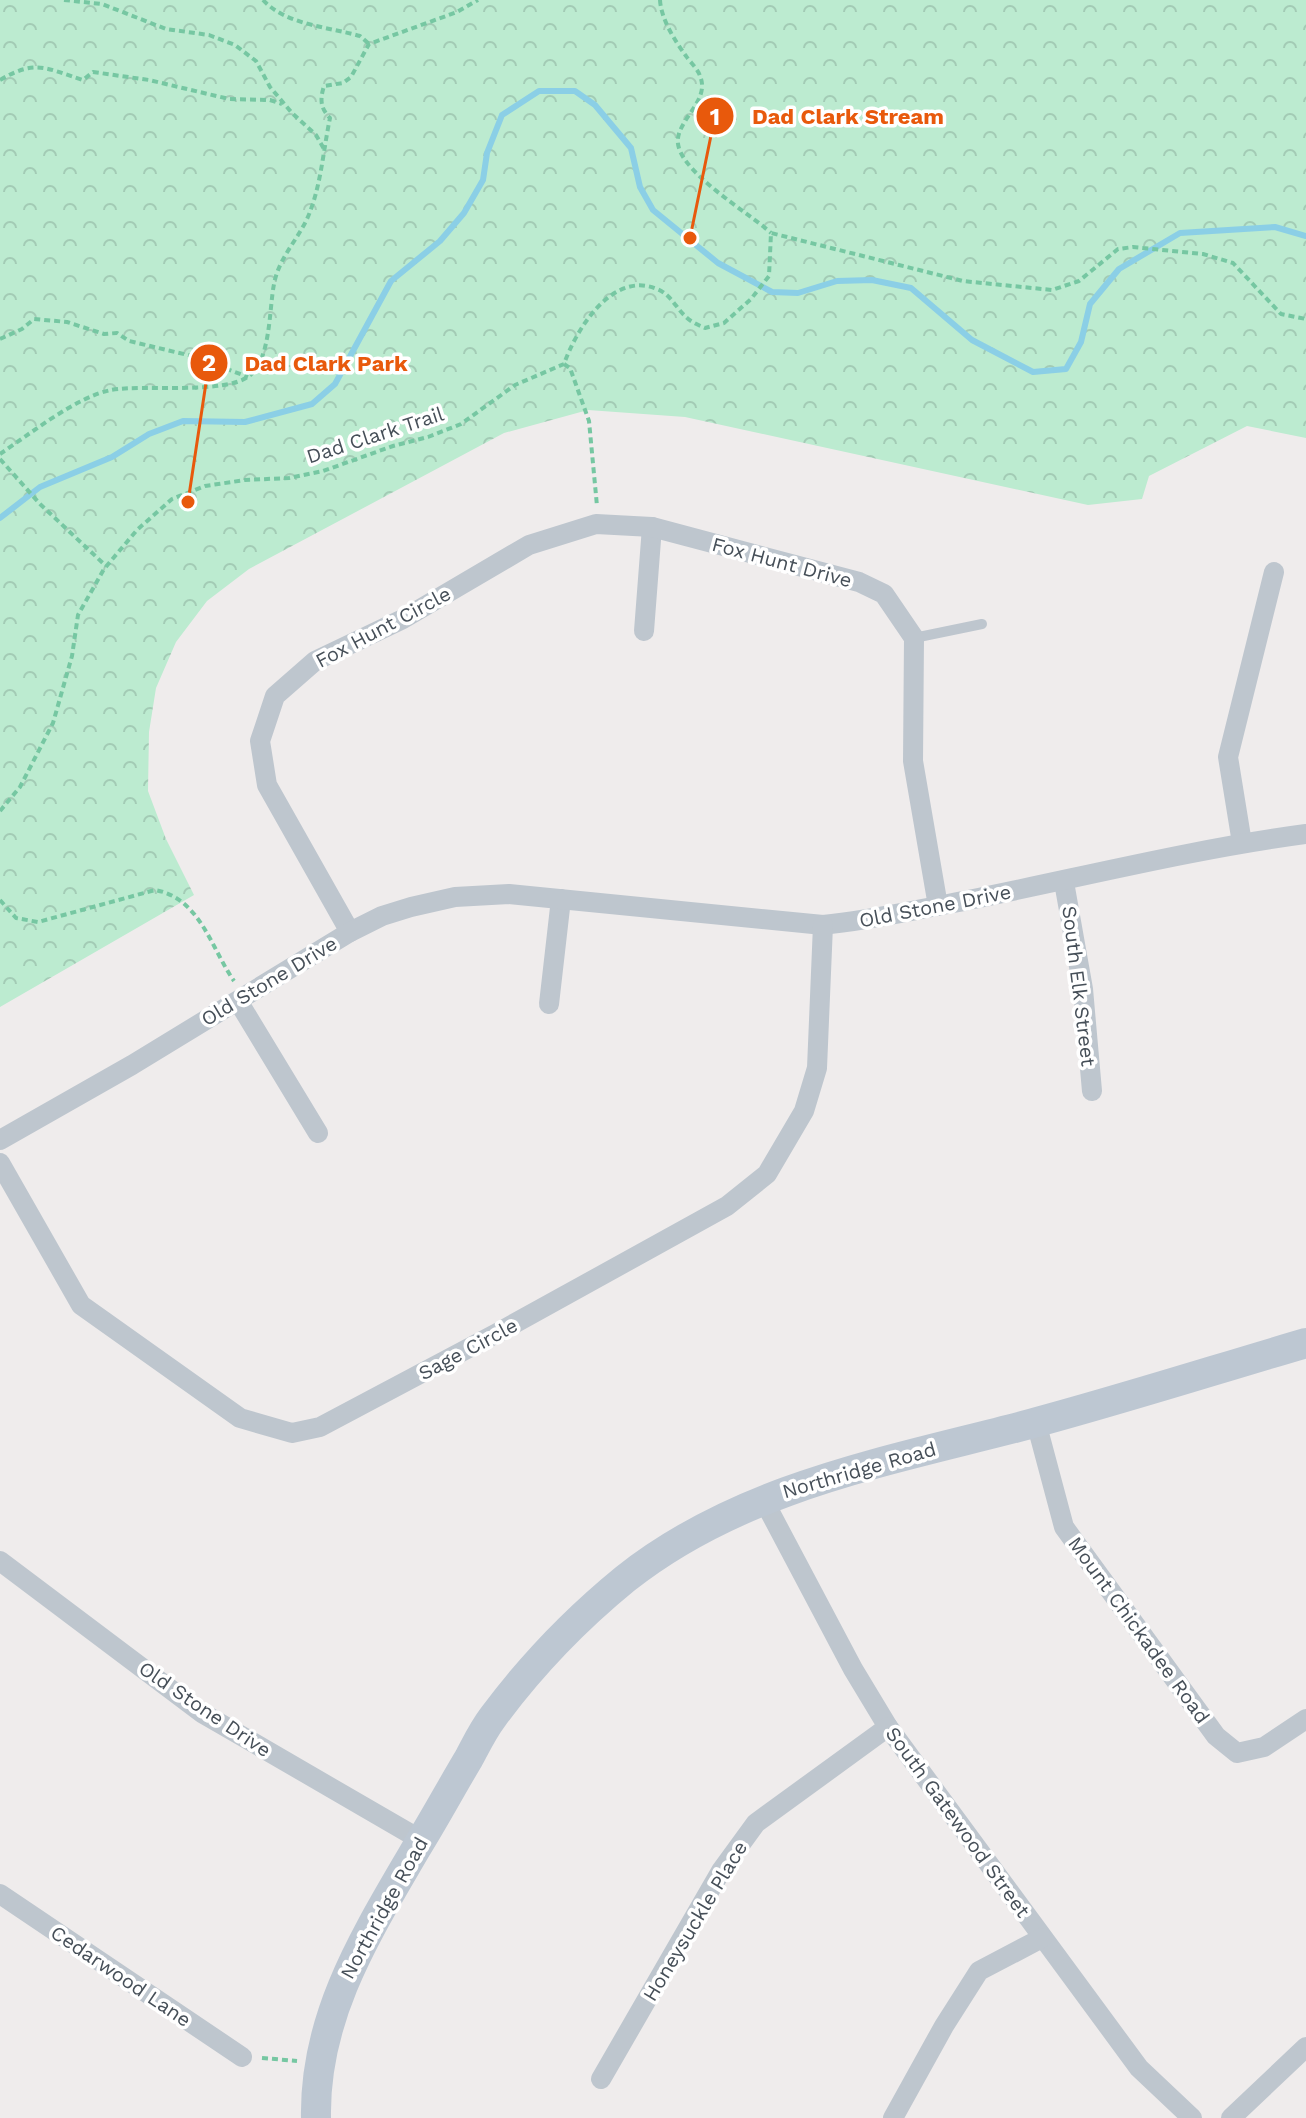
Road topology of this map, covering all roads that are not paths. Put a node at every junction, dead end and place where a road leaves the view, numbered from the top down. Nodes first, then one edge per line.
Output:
1 (652, 527) junction
2 (1274, 572) dead end
3 (982, 624) dead end
4 (644, 631) dead end
5 (914, 638) junction
6 (1306, 834) edge
7 (1242, 843) junction
8 (1064, 882) junction
9 (561, 899) junction
10 (938, 906) junction
11 (823, 925) junction
12 (350, 932) junction
13 (241, 998) junction
14 (549, 1004) dead end
15 (1092, 1091) dead end
16 (318, 1133) dead end
17 (0, 1140) edge
18 (0, 1163) edge
19 (1306, 1343) edge
20 (1036, 1422) junction
21 (763, 1499) junction
22 (3, 1570) edge
23 (1306, 1719) edge
24 (888, 1727) junction
25 (421, 1840) junction
26 (0, 1894) edge
27 (1042, 1938) junction
28 (1306, 2047) edge
29 (242, 2057) road end
30 (601, 2079) dead end
31 (316, 2118) edge
32 (893, 2118) edge
33 (1192, 2118) edge
34 (1231, 2118) edge

1 - 4 street
1 - 5 street, Fox Hunt Drive
1 - 12 street, Fox Hunt Circle
2 - 7 street
3 - 5 lane
5 - 10 street
6 - 7 street, Old Stone Drive
7 - 8 street, Old Stone Drive
8 - 10 street, Old Stone Drive
8 - 15 street, South Elk Street
9 - 11 street, Old Stone Drive
9 - 12 street, Old Stone Drive
9 - 14 street
10 - 11 street, Old Stone Drive
11 - 18 street, Sage Circle
12 - 13 street, Old Stone Drive
13 - 16 street
13 - 17 street, Old Stone Drive
19 - 20 street, Northridge Road
20 - 21 street, Northridge Road
20 - 23 street, Mount Chickadee Road
21 - 24 street, South Gatewood Street
21 - 25 street, Northridge Road
22 - 25 street, Old Stone Drive
24 - 27 street, South Gatewood Street
24 - 30 street, Honeysuckle Place
25 - 31 street, Northridge Road
26 - 29 street, Cedarwood Lane
27 - 32 street
27 - 33 street, South Gatewood Street
28 - 34 street

